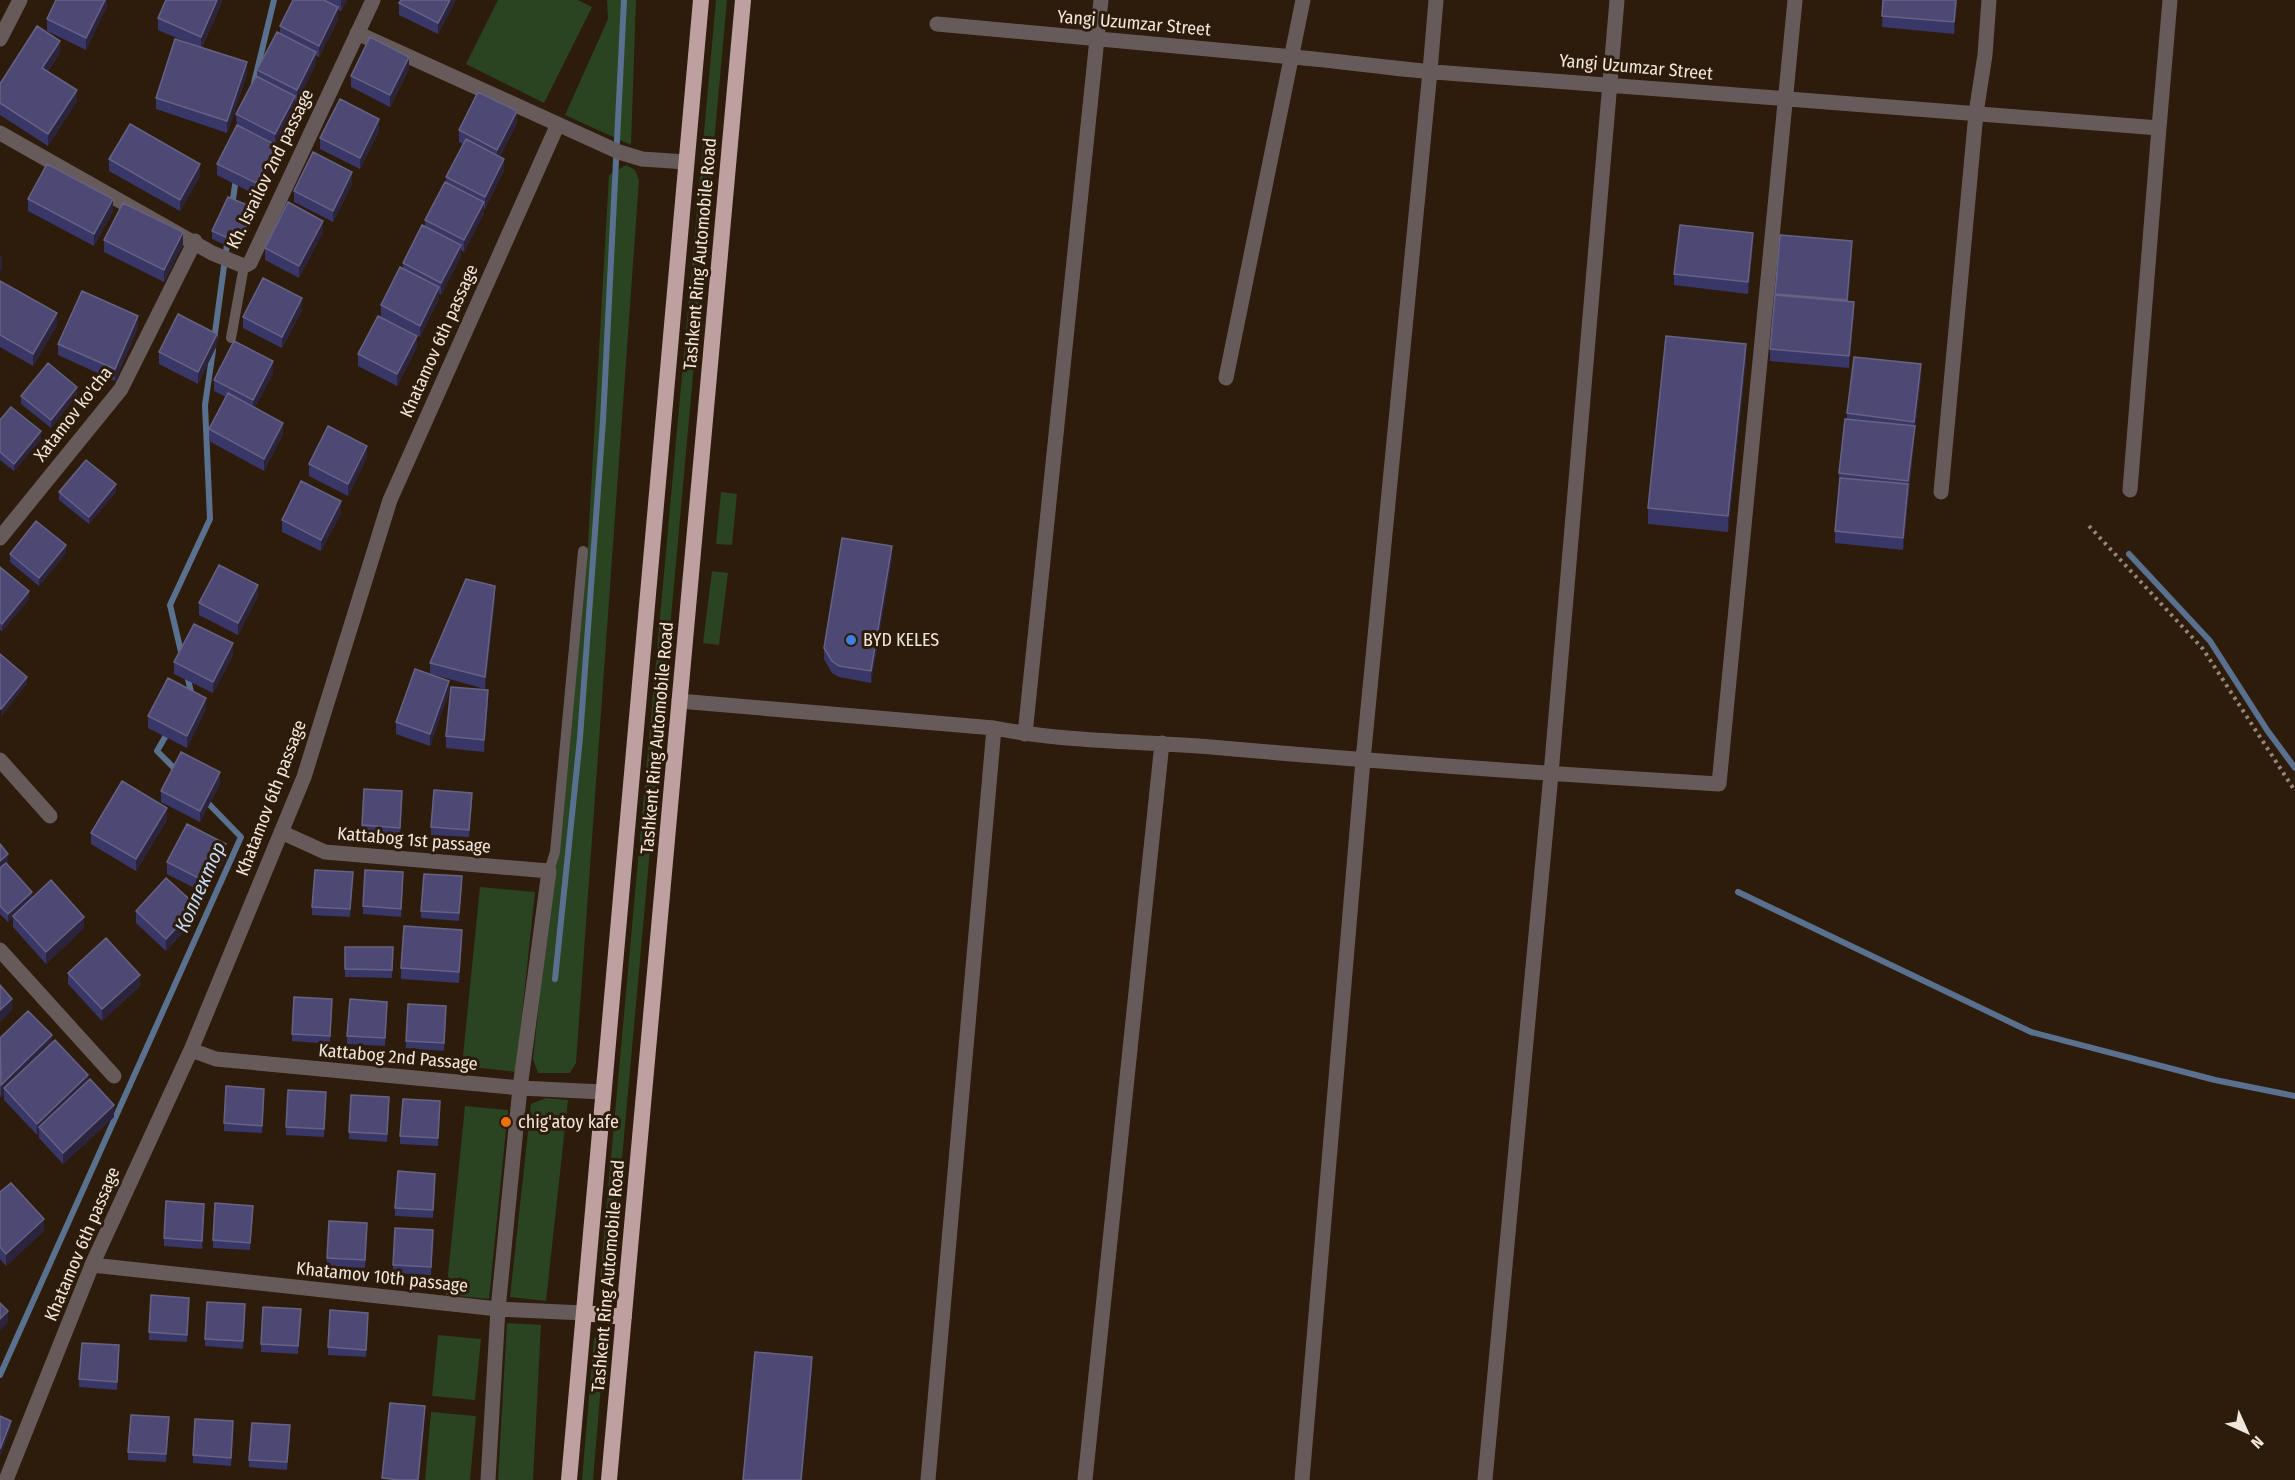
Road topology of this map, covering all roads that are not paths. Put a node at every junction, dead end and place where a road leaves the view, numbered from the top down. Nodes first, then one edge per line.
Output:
1 (20, 0) edge
2 (373, 0) edge
3 (701, 0) edge
4 (743, 0) edge
5 (1101, 0) edge
6 (1303, 0) edge
7 (1436, 0) edge
8 (1617, 0) edge
9 (1795, 0) edge
10 (1989, 0) edge
11 (2170, 0) edge
12 (937, 24) dead end
13 (357, 33) junction
14 (0, 39) edge
15 (1098, 40) junction
16 (1292, 57) junction
17 (1430, 71) junction
18 (1611, 84) junction
19 (1784, 100) junction
20 (1976, 113) junction
21 (558, 124) junction
22 (2159, 128) junction
23 (0, 133) edge
24 (686, 162) junction
25 (195, 241) junction
26 (237, 263) junction
27 (231, 338) dead end
28 (1226, 378) dead end
29 (2130, 490) dead end
30 (1941, 492) dead end
31 (0, 538) edge
32 (583, 551) dead end
33 (680, 701) junction
34 (994, 729) junction
35 (1025, 734) junction
36 (1162, 743) junction
37 (0, 760) edge
38 (1363, 760) junction
39 (1551, 774) junction
40 (50, 816) dead end
41 (281, 831) junction
42 (549, 871) junction
43 (0, 950) edge
44 (191, 1050) junction
45 (114, 1076) dead end
46 (520, 1088) junction
47 (603, 1092) junction
48 (92, 1265) junction
49 (498, 1309) junction
50 (584, 1313) junction
51 (624, 1317) junction
52 (6, 1480) edge
53 (488, 1480) edge
54 (569, 1480) edge
55 (609, 1480) edge
56 (928, 1480) edge
57 (1085, 1480) edge
58 (1302, 1480) edge
59 (1485, 1480) edge

1 - 14 street
2 - 13 street, Kh. Israilov 2nd passage
3 - 24 highway, Tashkent Ring Automobile Road
4 - 33 highway, Tashkent Ring Automobile Road
5 - 15 street
6 - 16 street
7 - 17 street
8 - 18 street
9 - 19 street
10 - 20 street
11 - 22 street
12 - 15 street, Yangi Uzumzar Street
13 - 21 street
13 - 26 street, Kh. Israilov 2nd passage
15 - 16 street, Yangi Uzumzar Street
15 - 35 street
16 - 17 street, Yangi Uzumzar Street
16 - 28 street
17 - 18 street, Yangi Uzumzar Street
17 - 38 street
18 - 19 street, Yangi Uzumzar Street
18 - 39 street
19 - 20 street, Yangi Uzumzar Street
19 - 39 street
20 - 22 street, Yangi Uzumzar Street
20 - 30 street
21 - 24 street
21 - 41 street, Khatamov 6th passage
22 - 29 street
23 - 25 street, Kh. Israilov 2nd passage
24 - 47 highway, Tashkent Ring Automobile Road
25 - 26 street, Kh. Israilov 2nd passage
25 - 31 street, Xatamov ko'cha
26 - 27 lane
32 - 42 lane
33 - 34 street
33 - 51 highway, Tashkent Ring Automobile Road
34 - 35 street
34 - 56 street
35 - 36 street
36 - 38 street
36 - 57 street
37 - 40 street
38 - 39 street
38 - 58 street
39 - 59 street
41 - 42 street, Kattabog 1st passage
41 - 44 street, Khatamov 6th passage
42 - 46 street
43 - 45 street
44 - 46 street, Kattabog 2nd Passage
44 - 48 street, Khatamov 6th passage
46 - 47 street, Kattabog 2nd Passage
46 - 49 street
47 - 50 highway, Tashkent Ring Automobile Road
48 - 49 street, Khatamov 10th passage
48 - 52 street, Khatamov 6th passage
49 - 50 street, Khatamov 10th passage
49 - 53 street
50 - 51 highway
50 - 54 highway, Tashkent Ring Automobile Road
51 - 55 highway, Tashkent Ring Automobile Road

